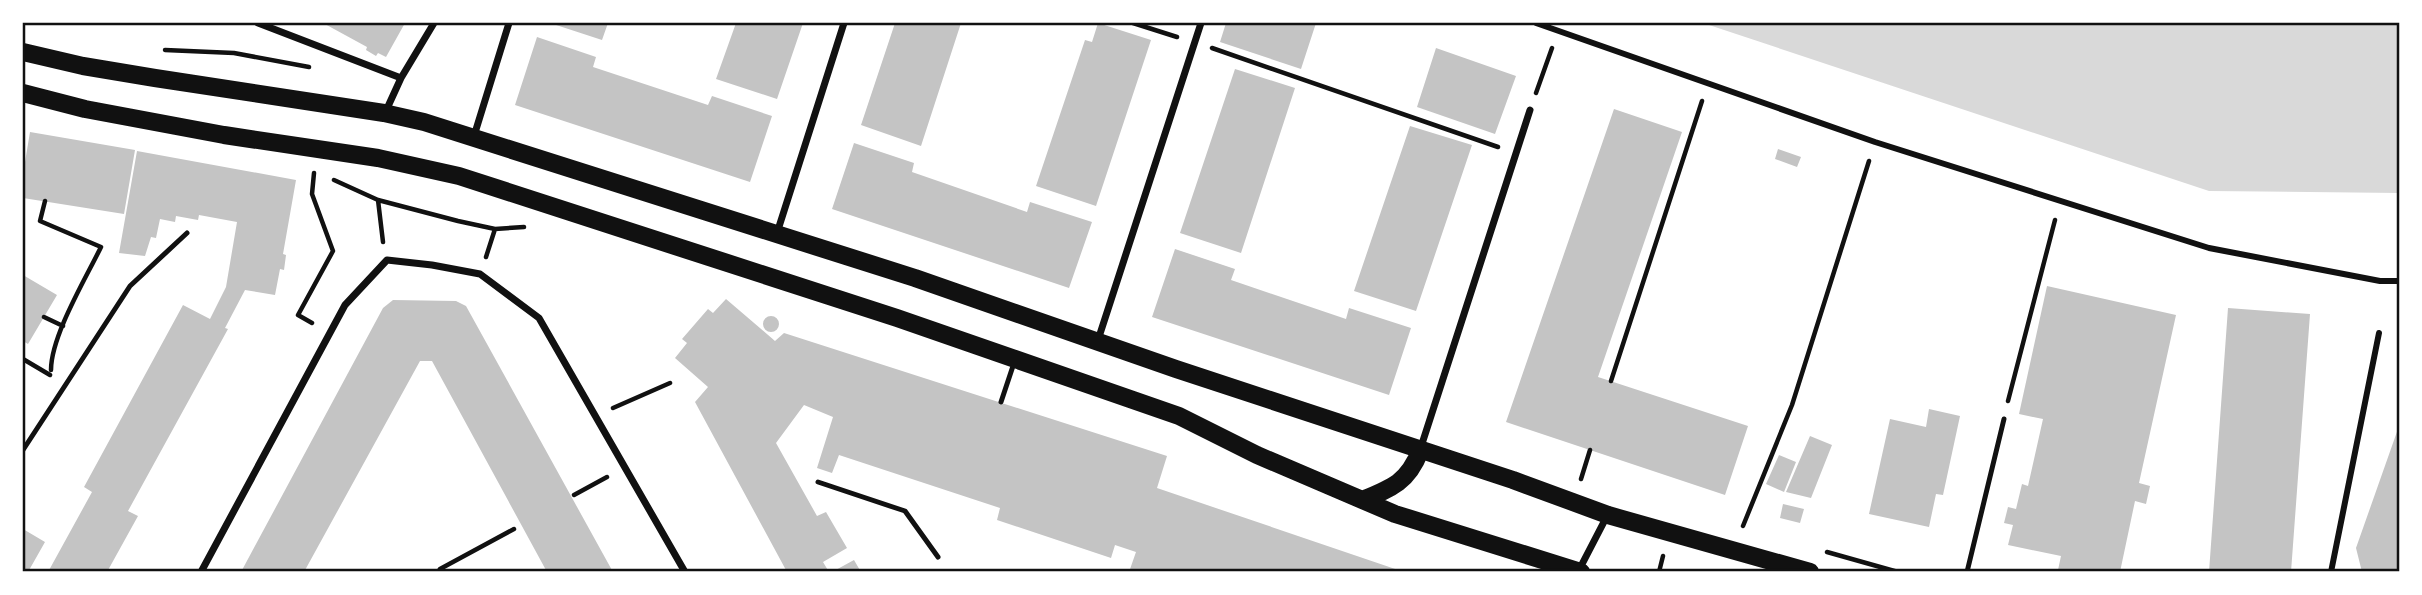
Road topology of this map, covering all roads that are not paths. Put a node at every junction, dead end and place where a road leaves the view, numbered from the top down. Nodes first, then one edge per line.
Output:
1 (258, 23) edge
2 (434, 23) edge
3 (509, 23) edge
4 (844, 23) edge
5 (1201, 23) edge
6 (1536, 23) edge
7 (23, 52) edge
8 (401, 78) junction
9 (23, 93) edge
10 (1530, 110) road end
11 (384, 113) junction
12 (474, 137) junction
13 (187, 233) dead end
14 (776, 233) junction
15 (2399, 281) edge
16 (2379, 333) dead end
17 (1098, 341) junction
18 (1015, 360) junction
19 (1001, 402) dead end
20 (2004, 419) dead end
21 (23, 450) edge
22 (1420, 451) junction
23 (818, 482) dead end
24 (1362, 500) junction
25 (1608, 515) junction
26 (938, 557) dead end
27 (201, 572) edge
28 (685, 572) edge
29 (1579, 572) edge
30 (1810, 572) edge
31 (1967, 572) edge
32 (2331, 572) edge

1 - 8 street
2 - 8 street
3 - 12 street
4 - 14 street
5 - 17 street
6 - 15 street
7 - 11 main road
8 - 11 street
9 - 18 main road
10 - 22 street
11 - 12 main road
12 - 14 main road
13 - 21 lane
14 - 17 main road
16 - 32 street
17 - 22 main road
18 - 19 lane
18 - 24 main road
20 - 31 lane
22 - 24 main road
22 - 25 main road
23 - 26 lane
24 - 29 main road
25 - 29 street
25 - 30 main road
27 - 28 street

